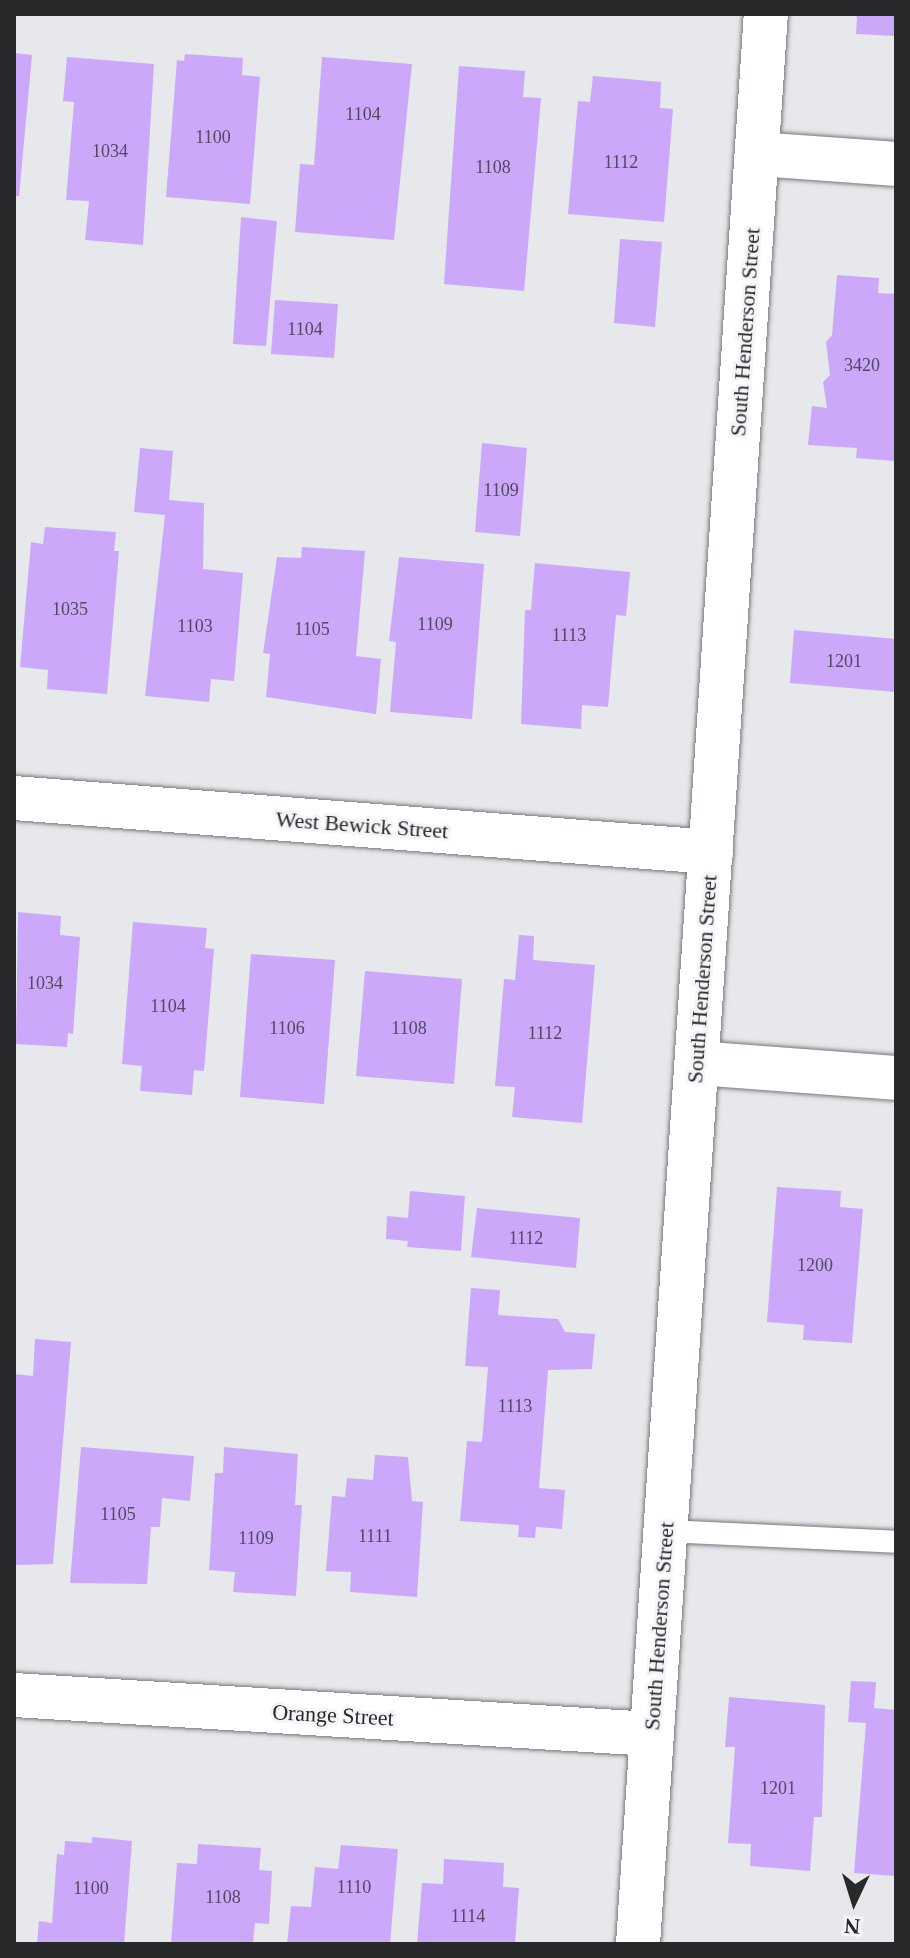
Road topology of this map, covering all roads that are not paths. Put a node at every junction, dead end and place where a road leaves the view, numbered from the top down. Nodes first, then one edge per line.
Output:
1 (766, 14) edge
2 (757, 154) junction
3 (896, 164) edge
4 (14, 798) edge
5 (711, 852) junction
6 (697, 1063) junction
7 (896, 1078) edge
8 (666, 1531) junction
9 (896, 1542) edge
10 (14, 1695) edge
11 (652, 1734) junction
12 (638, 1944) edge

1 - 2 street, South Henderson Street
2 - 3 street
2 - 5 street, South Henderson Street
4 - 5 street, West Bewick Street
5 - 6 street, South Henderson Street
6 - 7 street
6 - 8 street, South Henderson Street
8 - 9 lane
8 - 11 street, South Henderson Street
10 - 11 street, Orange Street
11 - 12 street, South Henderson Street

